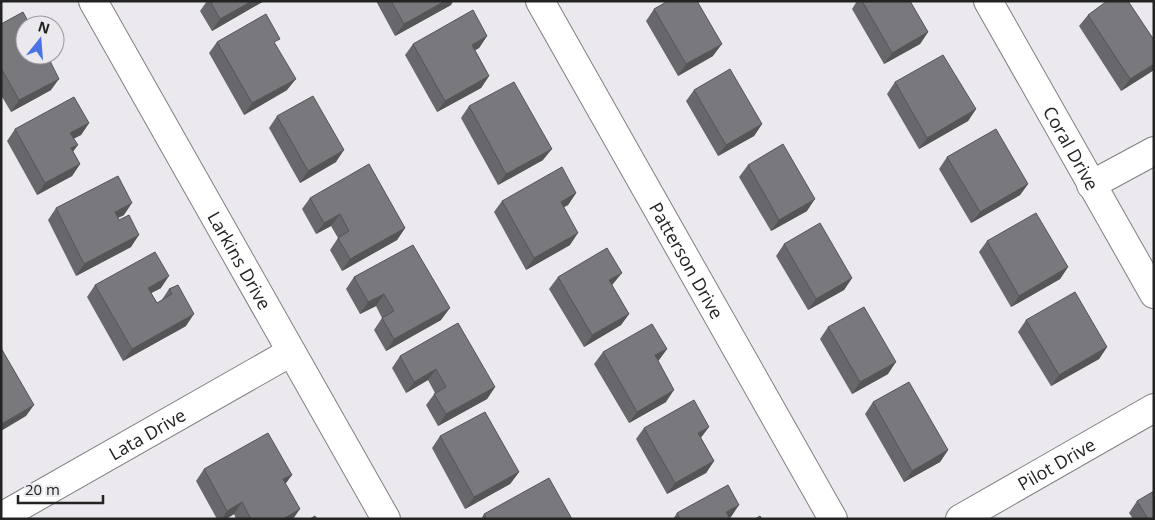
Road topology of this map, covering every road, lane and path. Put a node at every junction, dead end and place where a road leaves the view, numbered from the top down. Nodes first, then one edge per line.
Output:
1 (93, 1) edge
2 (540, 1) edge
3 (988, 1) edge
4 (1154, 151) edge
5 (1091, 185) junction
6 (1154, 294) edge
7 (291, 352) junction
8 (1154, 408) edge
9 (1, 517) edge
10 (386, 519) edge
11 (833, 519) edge
12 (960, 519) edge

1 - 7 street, Larkins Drive
2 - 11 street, Patterson Drive
3 - 5 street, Coral Drive
4 - 5 street
5 - 6 street, Coral Drive
7 - 9 street, Lata Drive
7 - 10 street, Larkins Drive
8 - 12 street, Pilot Drive

